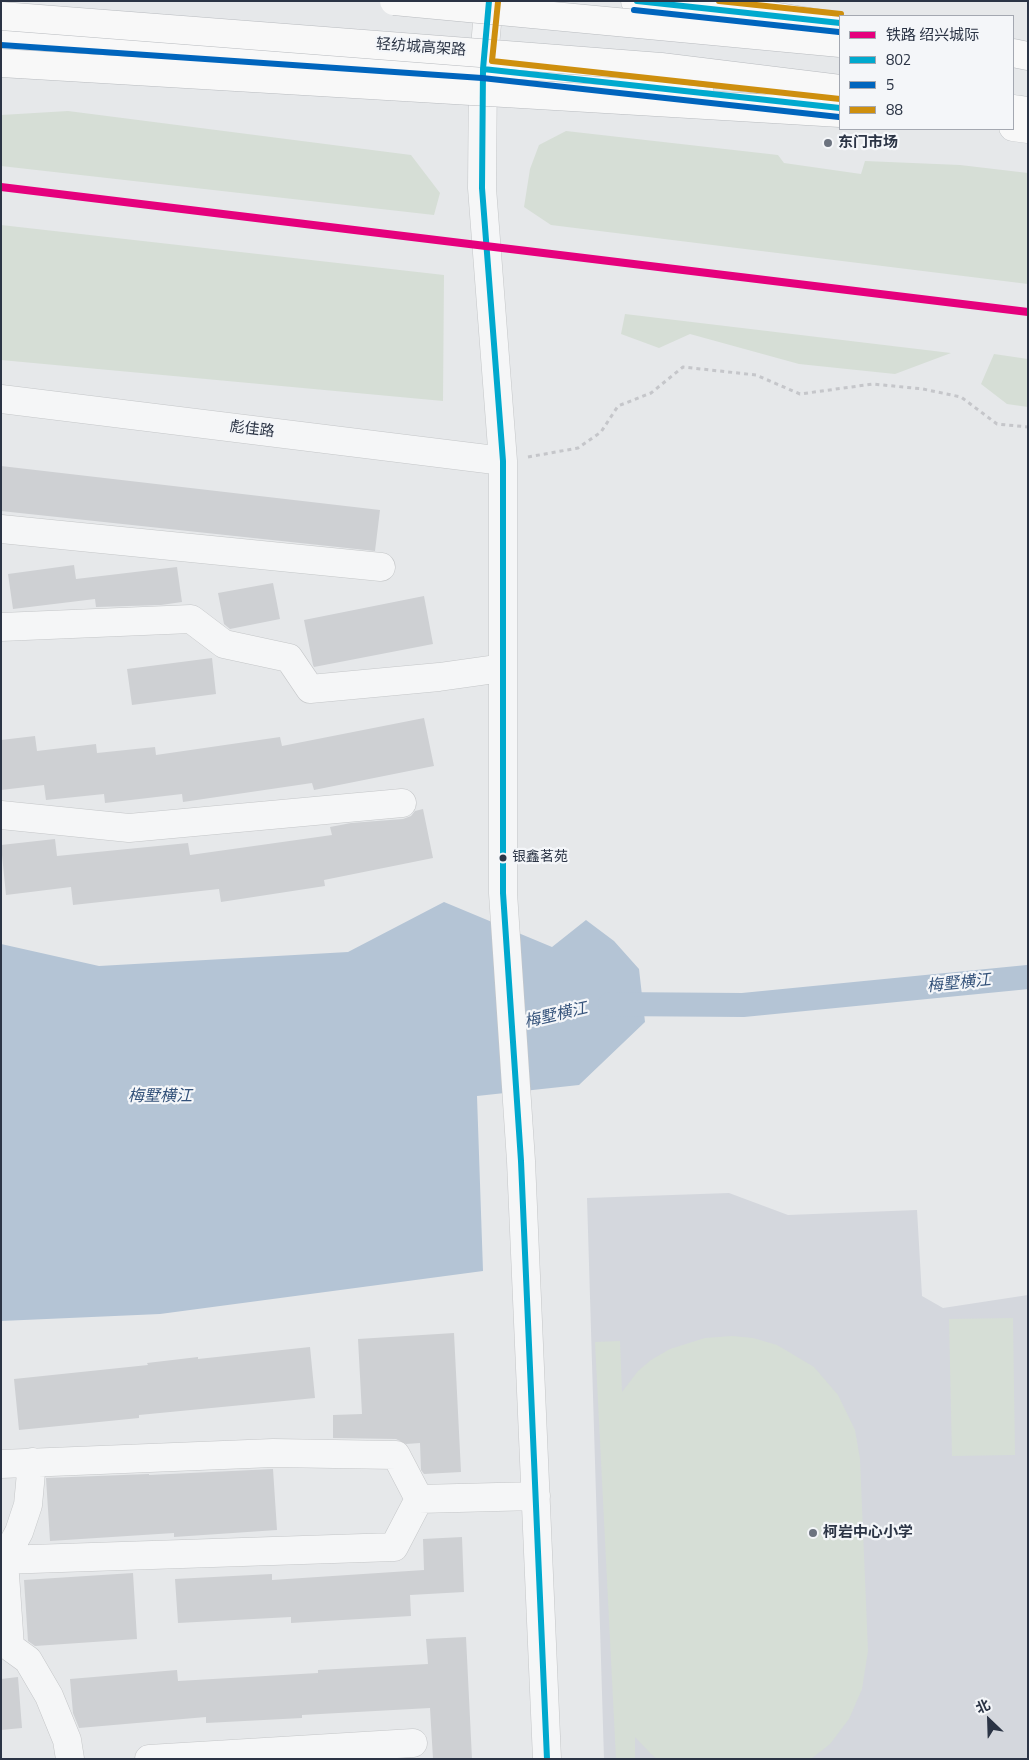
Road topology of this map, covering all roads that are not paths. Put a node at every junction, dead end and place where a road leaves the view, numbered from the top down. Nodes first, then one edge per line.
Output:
1 (394, 1) edge
2 (488, 1) edge
3 (635, 1) edge
4 (676, 1) edge
5 (1, 16) edge
6 (839, 25) edge
7 (839, 25) edge
8 (1, 36) edge
9 (1014, 42) edge
10 (839, 43) edge
11 (1028, 44) edge
12 (1014, 53) edge
13 (1028, 56) edge
14 (1014, 58) edge
15 (1028, 60) edge
16 (1, 63) edge
17 (483, 69) junction
18 (839, 89) edge
19 (839, 108) edge
20 (1014, 109) edge
21 (1028, 111) edge
22 (839, 114) edge
23 (1028, 125) edge
24 (1014, 126) edge
25 (1014, 126) edge
26 (1028, 129) edge
27 (1, 399) edge
28 (502, 461) junction
29 (1, 529) edge
30 (381, 567) dead end
31 (1, 627) edge
32 (503, 668) junction
33 (402, 803) dead end
34 (1, 815) edge
35 (32, 1462) junction
36 (1, 1464) edge
37 (536, 1496) junction
38 (419, 1499) junction
39 (2, 1560) edge
40 (413, 1743) dead end
41 (70, 1759) edge
42 (149, 1759) edge
43 (548, 1759) edge

1 - 10 main road, bridge
2 - 17 street
3 - 6 main road
4 - 7 main road, bridge
5 - 18 main road, 轻纺城高架路, bridge
8 - 17 main road
9 - 11 main road
12 - 13 main road
14 - 15 main road
16 - 22 main road, bridge
17 - 19 main road
17 - 28 street
20 - 21 main road
23 - 24 main road
25 - 26 main road
27 - 28 street, 彪佳路
28 - 32 street
29 - 30 street
31 - 32 street
32 - 37 street
33 - 34 street
35 - 36 street
35 - 38 street
35 - 39 street
37 - 38 street
37 - 43 street
38 - 39 street
39 - 41 street
40 - 42 street

